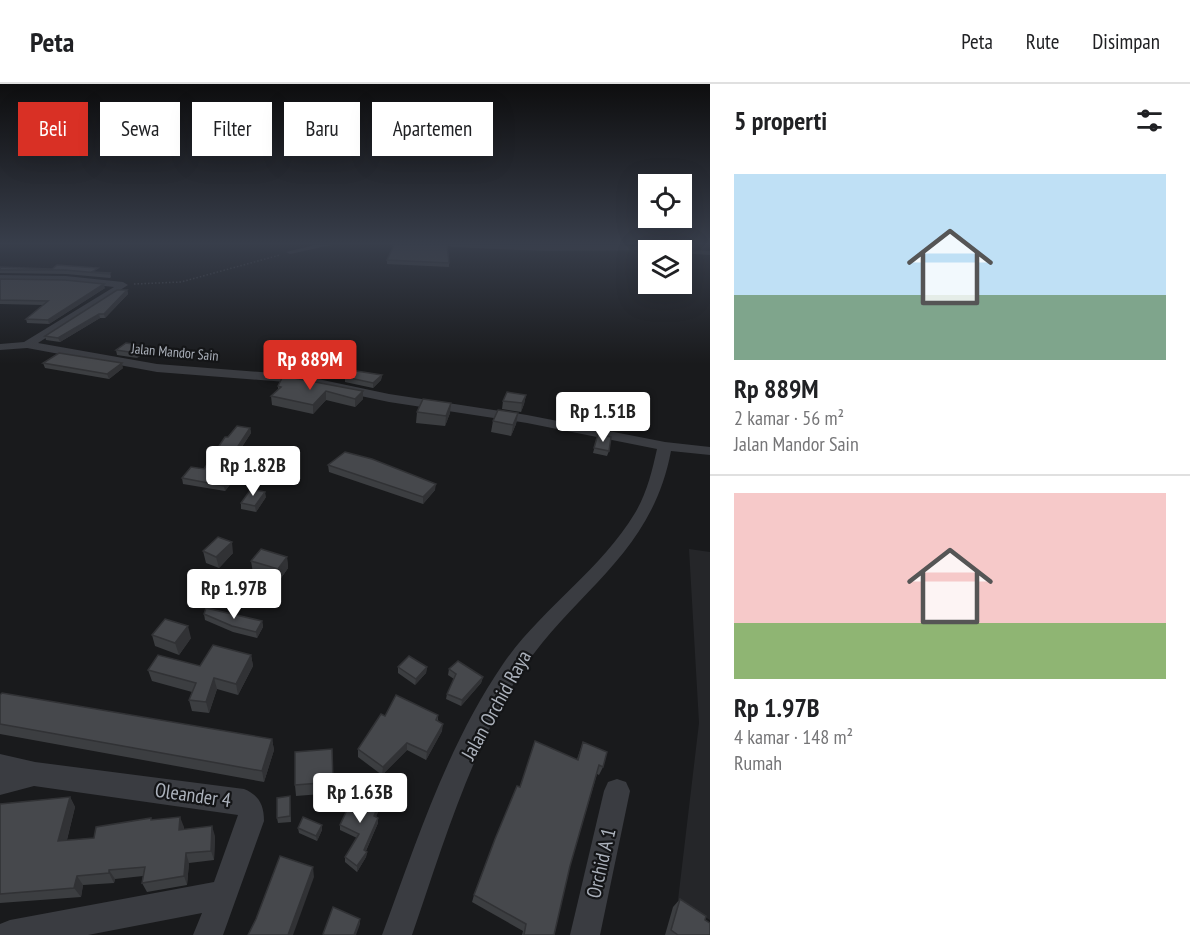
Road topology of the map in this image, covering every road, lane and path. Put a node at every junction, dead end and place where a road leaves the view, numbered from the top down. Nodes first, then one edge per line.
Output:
1 (123, 285) joint
2 (129, 285) edge
3 (27, 345) junction
4 (0, 347) edge
5 (665, 446) junction
6 (710, 451) edge
7 (0, 766) edge
8 (35, 774) junction
9 (0, 783) edge
10 (617, 791) dead end
11 (225, 894) junction
12 (10, 935) edge
13 (208, 935) edge
14 (397, 935) edge
15 (585, 935) edge

1 - 2 path
1 - 3 street
3 - 4 street, Jalan Mandor Sain
3 - 5 street, Jalan Mandor Sain
5 - 6 street
5 - 14 street, Jalan Orchid Raya
7 - 8 street, Oleander 4
8 - 9 street
8 - 11 street, Oleander 4
10 - 15 street, Orchid A 1
11 - 12 street
11 - 13 street, Oleander 4

